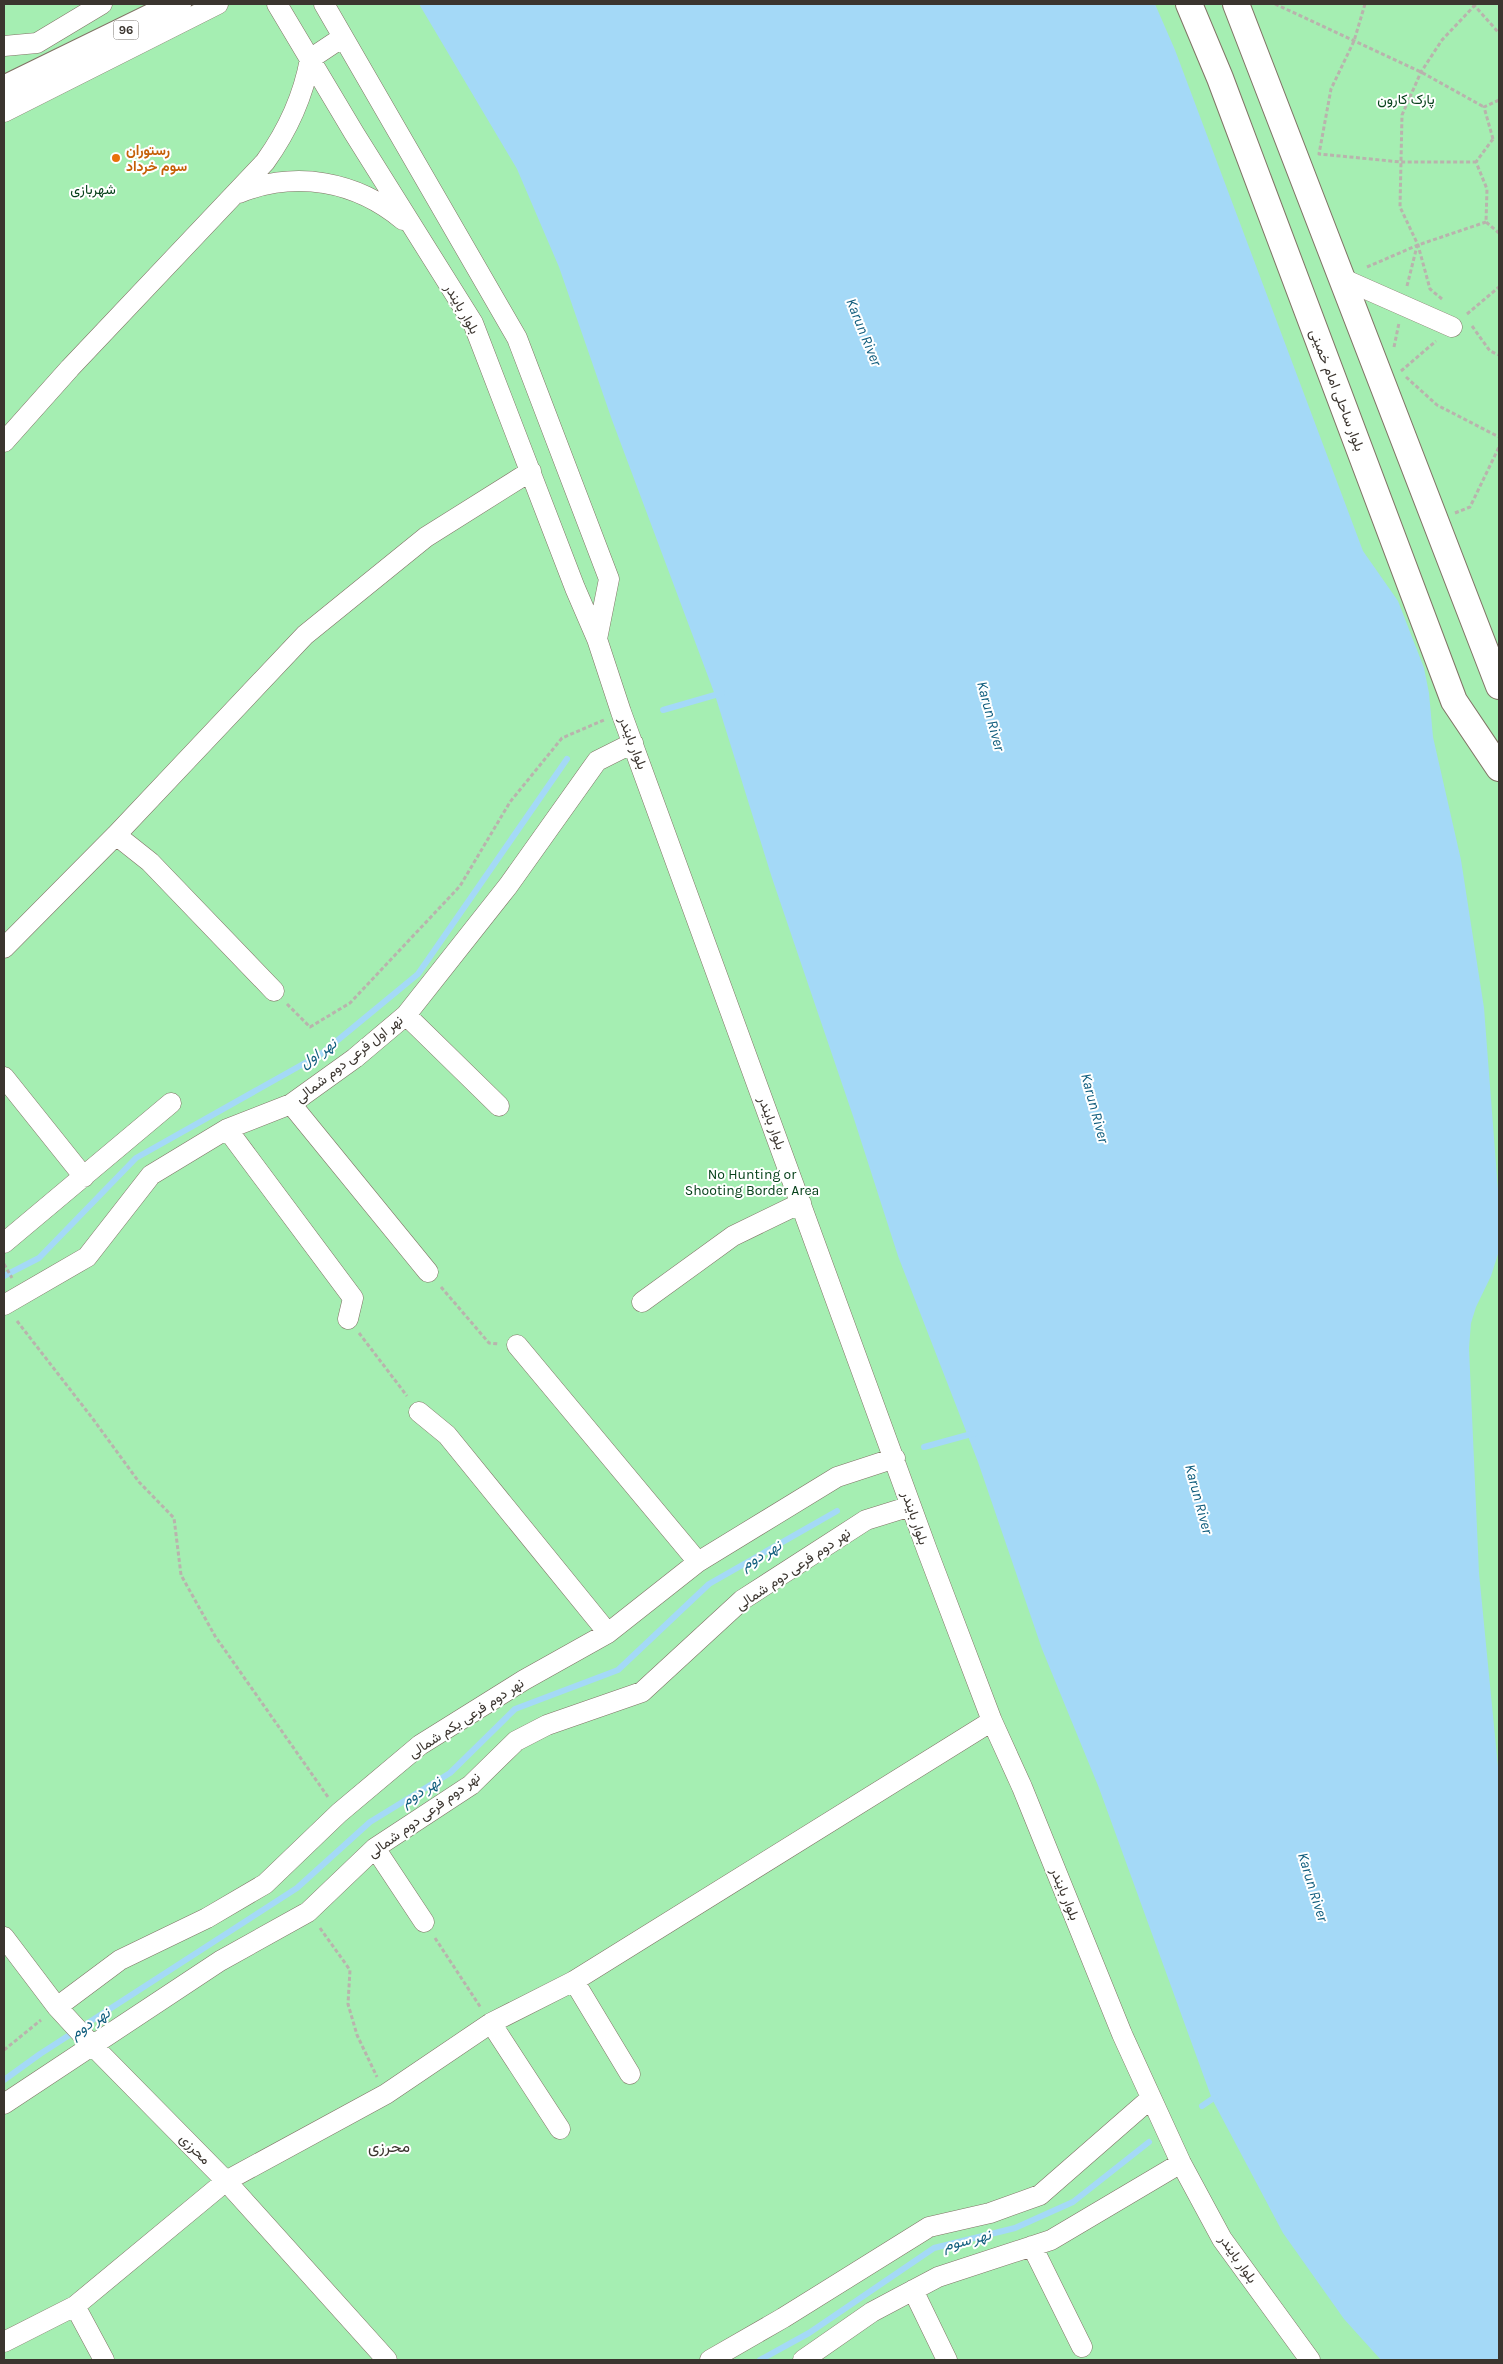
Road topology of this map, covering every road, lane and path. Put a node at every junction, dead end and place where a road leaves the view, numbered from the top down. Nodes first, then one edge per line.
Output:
1 (102, 4) edge
2 (178, 4) edge
3 (218, 4) edge
4 (277, 4) edge
5 (324, 4) edge
6 (1189, 4) edge
7 (1236, 4) edge
8 (1275, 4) edge
9 (1365, 4) edge
10 (1474, 4) edge
11 (1499, 33) edge
12 (343, 37) junction
13 (1354, 42) junction
14 (4, 46) edge
15 (310, 59) junction
16 (1421, 72) junction
17 (4, 89) edge
18 (1499, 100) edge
19 (1484, 107) junction
20 (4, 112) edge
21 (1494, 139) junction
22 (1499, 140) edge
23 (1401, 162) junction
24 (1476, 162) junction
25 (232, 196) junction
26 (1486, 222) junction
27 (1499, 233) edge
28 (417, 235) junction
29 (1418, 245) junction
30 (1341, 278) junction
31 (1444, 300) dead end
32 (1461, 325) joint
33 (1499, 355) edge
34 (1384, 387) junction
35 (1499, 437) edge
36 (4, 442) edge
37 (1499, 448) edge
38 (531, 471) junction
39 (1435, 521) junction
40 (597, 639) junction
41 (1499, 686) edge
42 (621, 712) junction
43 (633, 744) junction
44 (1499, 768) edge
45 (116, 835) junction
46 (4, 948) edge
47 (274, 991) joint
48 (406, 1015) junction
49 (4, 1076) edge
50 (170, 1103) dead end
51 (291, 1104) junction
52 (499, 1106) dead end
53 (227, 1129) junction
54 (84, 1177) junction
55 (801, 1203) junction
56 (4, 1243) edge
57 (4, 1263) edge
58 (428, 1272) joint
59 (16, 1285) dead end
60 (642, 1302) dead end
61 (4, 1305) edge
62 (348, 1319) joint
63 (517, 1345) joint
64 (419, 1412) joint
65 (895, 1458) junction
66 (911, 1506) junction
67 (698, 1562) junction
68 (608, 1634) junction
69 (992, 1721) junction
70 (339, 1813) junction
71 (375, 1848) junction
72 (308, 1912) junction
73 (424, 1922) joint
74 (4, 1937) edge
75 (574, 1981) junction
76 (62, 2012) junction
77 (491, 2023) junction
78 (89, 2041) junction
79 (4, 2050) edge
80 (630, 2074) dead end
81 (386, 2094) junction
82 (1150, 2099) junction
83 (4, 2104) edge
84 (560, 2128) dead end
85 (1181, 2163) junction
86 (226, 2181) junction
87 (1032, 2246) junction
88 (913, 2290) junction
89 (75, 2306) junction
90 (4, 2342) edge
91 (1082, 2347) dead end
92 (104, 2360) edge
93 (387, 2360) edge
94 (710, 2360) edge
95 (803, 2360) edge
96 (947, 2360) edge
97 (1310, 2360) edge

1 - 14 street
2 - 17 main road, 96
3 - 20 street
4 - 15 street, بلوار بایندر
5 - 12 street, بلوار بایندر
6 - 44 main road, بلوار ساحلی امام خمینی
7 - 30 main road
8 - 13 path
9 - 13 path
10 - 11 path
10 - 16 path
12 - 15 street
12 - 40 street, بلوار بایندر
13 - 16 path
13 - 23 path
15 - 25 street
15 - 28 street, بلوار بایندر
16 - 19 path
16 - 23 path
18 - 19 path
19 - 21 path
21 - 22 path
21 - 24 path
23 - 24 path
23 - 29 path
24 - 26 path
25 - 28 street
25 - 36 street
26 - 27 path
26 - 29 path
28 - 38 street, بلوار بایندر
29 - 30 path
29 - 31 path
30 - 32 street
30 - 34 main road
32 - 33 path
34 - 35 path
34 - 39 main road
37 - 39 path
38 - 40 street, بلوار بایندر
38 - 45 street
39 - 41 main road
40 - 42 street, بلوار بایندر
42 - 43 street, بلوار بایندر
42 - 47 path
43 - 48 street, نهر اول فرعی دوم شمالی
43 - 55 street, بلوار بایندر
45 - 46 street
45 - 47 street
48 - 51 street, نهر اول فرعی دوم شمالی
48 - 52 street
49 - 54 street
50 - 54 street
51 - 53 street, نهر اول فرعی دوم شمالی
51 - 58 street
53 - 61 street, نهر اول فرعی دوم شمالی
53 - 62 street
54 - 56 street
55 - 60 street
55 - 65 street, بلوار بایندر
57 - 59 path
58 - 63 path
61 - 70 path
62 - 64 path
63 - 67 street
64 - 68 street
65 - 66 street, بلوار بایندر
65 - 67 street, نهر دوم فرعی یکم شمالی
66 - 69 street, بلوار بایندر
66 - 71 street, نهر دوم فرعی دوم شمالی
67 - 68 street, نهر دوم فرعی یکم شمالی
68 - 70 street, نهر دوم فرعی یکم شمالی
69 - 75 street
69 - 82 street, بلوار بایندر
70 - 76 street, نهر دوم فرعی یکم شمالی
71 - 72 street, نهر دوم فرعی دوم شمالی
71 - 73 street
72 - 78 street, نهر دوم فرعی دوم شمالی
72 - 81 path
73 - 77 path
74 - 76 street, محرزی
75 - 77 street
75 - 80 street
76 - 78 street, محرزی
76 - 79 path
77 - 81 street
77 - 84 street
78 - 83 street, نهر دوم فرعی دوم شمالی
78 - 86 street, محرزی
81 - 86 street
82 - 85 street, بلوار بایندر
82 - 94 street
85 - 87 street
85 - 97 street, بلوار بایندر
86 - 89 street
86 - 93 street, محرزی
87 - 88 street
87 - 91 street
88 - 95 street
88 - 96 street
89 - 90 street
89 - 92 street

